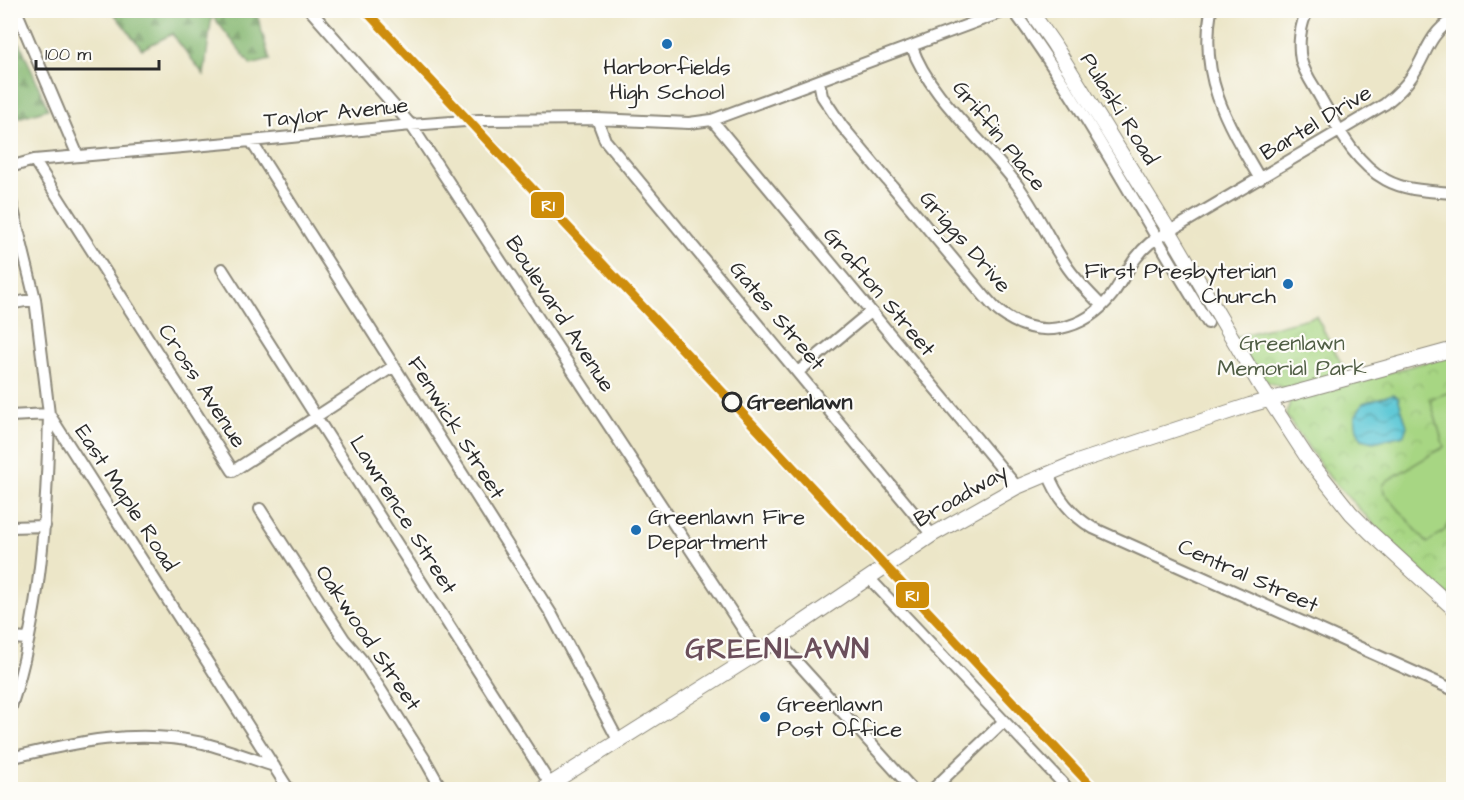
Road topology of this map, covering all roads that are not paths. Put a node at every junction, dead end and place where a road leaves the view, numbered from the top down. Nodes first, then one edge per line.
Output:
1 (16, 10) edge
2 (310, 10) edge
3 (1010, 10) edge
4 (1030, 10) edge
5 (1211, 10) edge
6 (1308, 10) edge
7 (1454, 18) edge
8 (912, 47) junction
9 (819, 81) junction
10 (597, 119) junction
11 (712, 120) junction
12 (411, 125) junction
13 (1340, 131) junction
14 (251, 141) junction
15 (78, 156) junction
16 (34, 160) junction
17 (10, 167) edge
18 (1260, 179) junction
19 (1454, 193) edge
20 (10, 197) edge
21 (1170, 232) junction
22 (1156, 240) junction
23 (222, 269) dead end
24 (35, 300) junction
25 (10, 304) edge
26 (1102, 306) junction
27 (870, 312) junction
28 (1208, 323) dead end
29 (1454, 349) edge
30 (394, 366) junction
31 (798, 372) junction
32 (1269, 399) junction
33 (49, 414) junction
34 (10, 416) edge
35 (317, 416) junction
36 (1048, 473) junction
37 (1017, 487) junction
38 (260, 509) dead end
39 (45, 526) junction
40 (10, 527) edge
41 (932, 535) junction
42 (869, 578) junction
43 (1454, 609) edge
44 (10, 638) edge
45 (28, 639) junction
46 (777, 640) junction
47 (758, 652) junction
48 (1454, 690) edge
49 (10, 710) edge
50 (1004, 720) junction
51 (619, 742) junction
52 (10, 758) edge
53 (274, 766) junction
54 (545, 787) edge
55 (289, 789) edge
56 (442, 789) edge
57 (913, 789) edge
58 (932, 789) edge
59 (1069, 789) edge

1 - 15 street
2 - 12 street, Boulevard Avenue
3 - 8 street, Taylor Avenue
3 - 22 street
4 - 21 main road, Pulaski Road
5 - 18 street
6 - 13 street
7 - 13 street, Bartel Drive
8 - 9 street, Taylor Avenue
8 - 26 street, Griffin Place
9 - 11 street, Taylor Avenue
9 - 26 street, Griggs Drive
10 - 11 street, Taylor Avenue
10 - 12 street, Taylor Avenue
10 - 31 street, Gates Street
11 - 27 street, Grafton Street
12 - 14 street, Taylor Avenue
12 - 47 street, Boulevard Avenue
13 - 18 street, Bartel Drive
13 - 19 street
14 - 15 street, Taylor Avenue
14 - 30 street, Fenwick Street
15 - 16 street, Taylor Avenue
16 - 17 street, Taylor Avenue
16 - 35 street, Cross Avenue
18 - 21 street, Bartel Drive
20 - 24 street, East Maple Road
21 - 22 street, Griggs Drive
21 - 32 main road, Pulaski Road
22 - 26 street, Griggs Drive
22 - 28 street
23 - 35 street, Lawrence Street
24 - 25 street
24 - 33 street, East Maple Road
27 - 31 street
27 - 37 street, Grafton Street
29 - 32 main road, Broadway
30 - 35 street, Cross Avenue
30 - 51 street, Fenwick Street
31 - 41 street, Gates Street
32 - 36 main road, Broadway
32 - 43 main road, Pulaski Road
33 - 34 street
33 - 39 street
33 - 53 street, East Maple Road
35 - 54 street, Lawrence Street
36 - 37 main road, Broadway
36 - 48 street, Central Street
37 - 41 main road, Broadway
38 - 56 street, Oakwood Street
39 - 40 street
39 - 45 street
41 - 42 main road, Broadway
42 - 46 main road, Broadway
42 - 50 street
44 - 45 street
45 - 49 street
46 - 47 main road, Broadway
46 - 57 street
47 - 51 main road, Broadway
50 - 58 street
50 - 59 street
51 - 54 main road, Broadway
52 - 53 street
53 - 55 street, East Maple Road

